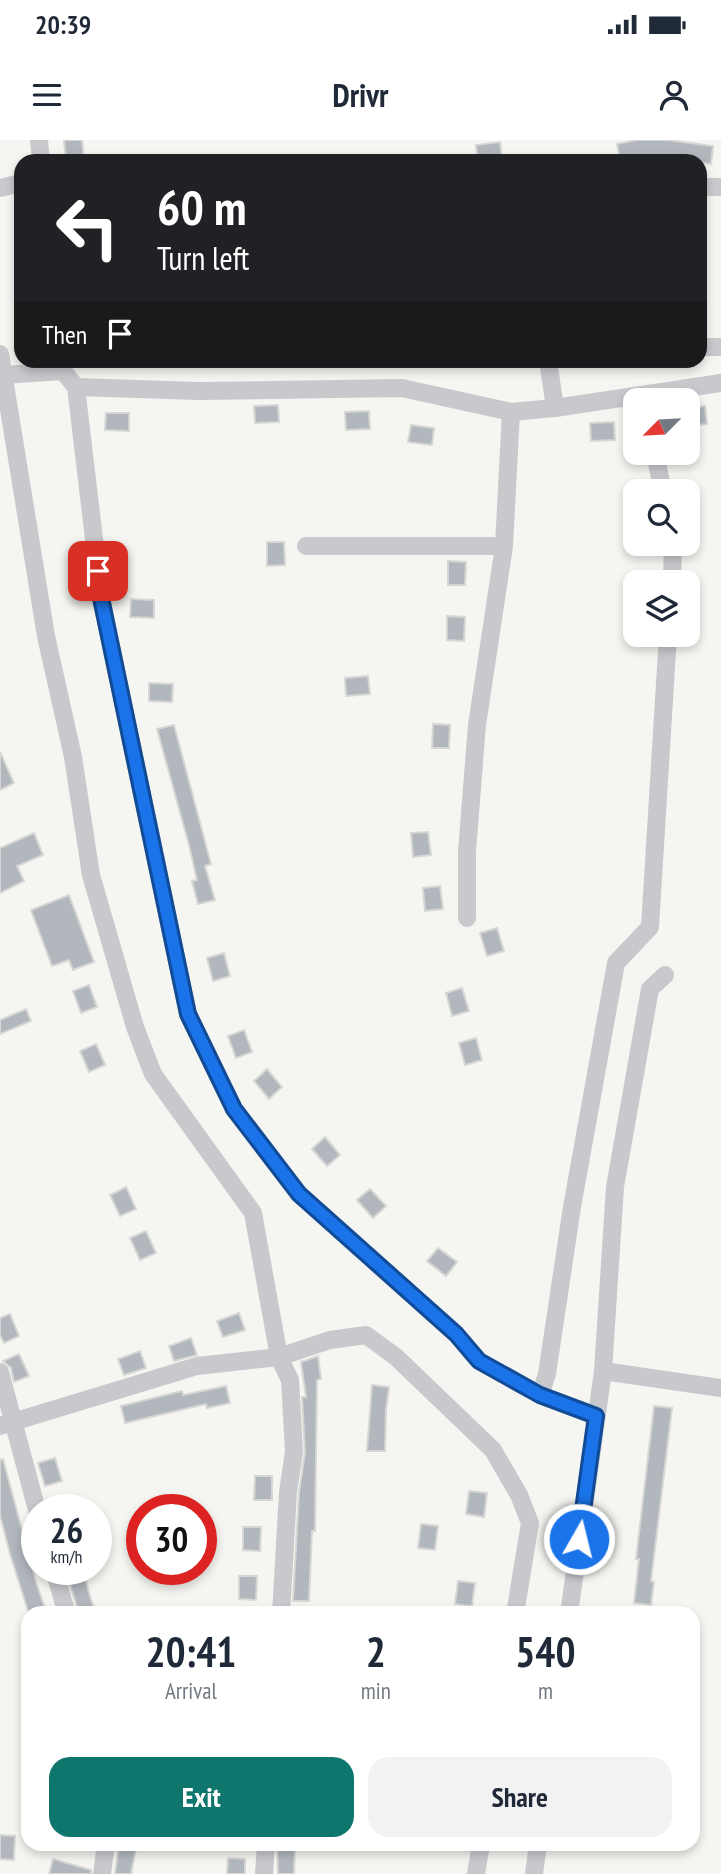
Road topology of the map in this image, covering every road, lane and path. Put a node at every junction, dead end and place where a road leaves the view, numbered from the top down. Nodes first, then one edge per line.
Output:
1 (0, 354) edge
2 (57, 368) edge
3 (64, 368) edge
4 (549, 368) edge
5 (721, 383) edge
6 (3, 386) edge
7 (76, 387) junction
8 (692, 388) edge
9 (623, 400) edge
10 (555, 408) junction
11 (511, 412) junction
12 (306, 546) dead end
13 (504, 546) junction
14 (667, 647) edge
15 (467, 918) dead end
16 (665, 975) dead end
17 (279, 1357) junction
18 (603, 1371) junction
19 (0, 1372) edge
20 (721, 1388) edge
21 (540, 1395) junction
22 (596, 1416) junction
23 (6, 1425) edge
24 (31, 1494) edge
25 (58, 1585) edge
26 (65, 1606) edge
27 (281, 1606) edge
28 (517, 1606) edge
29 (570, 1606) edge
30 (105, 1851) edge
31 (266, 1851) edge
32 (480, 1851) edge
33 (537, 1851) edge
34 (102, 1874) edge
35 (264, 1874) edge
36 (476, 1874) edge
37 (534, 1874) edge

1 - 6 street
2 - 6 street
3 - 7 street
4 - 10 street
5 - 8 street
6 - 17 street
7 - 11 street
7 - 21 street
9 - 10 street
10 - 11 street
11 - 13 street
12 - 13 street
13 - 15 street
14 - 21 street
16 - 18 street
17 - 23 street
17 - 27 street
17 - 28 street
18 - 20 street
18 - 22 street
19 - 23 street
21 - 22 street
22 - 29 street
23 - 24 street
25 - 26 street
30 - 34 street
31 - 35 street
32 - 36 street
33 - 37 street

